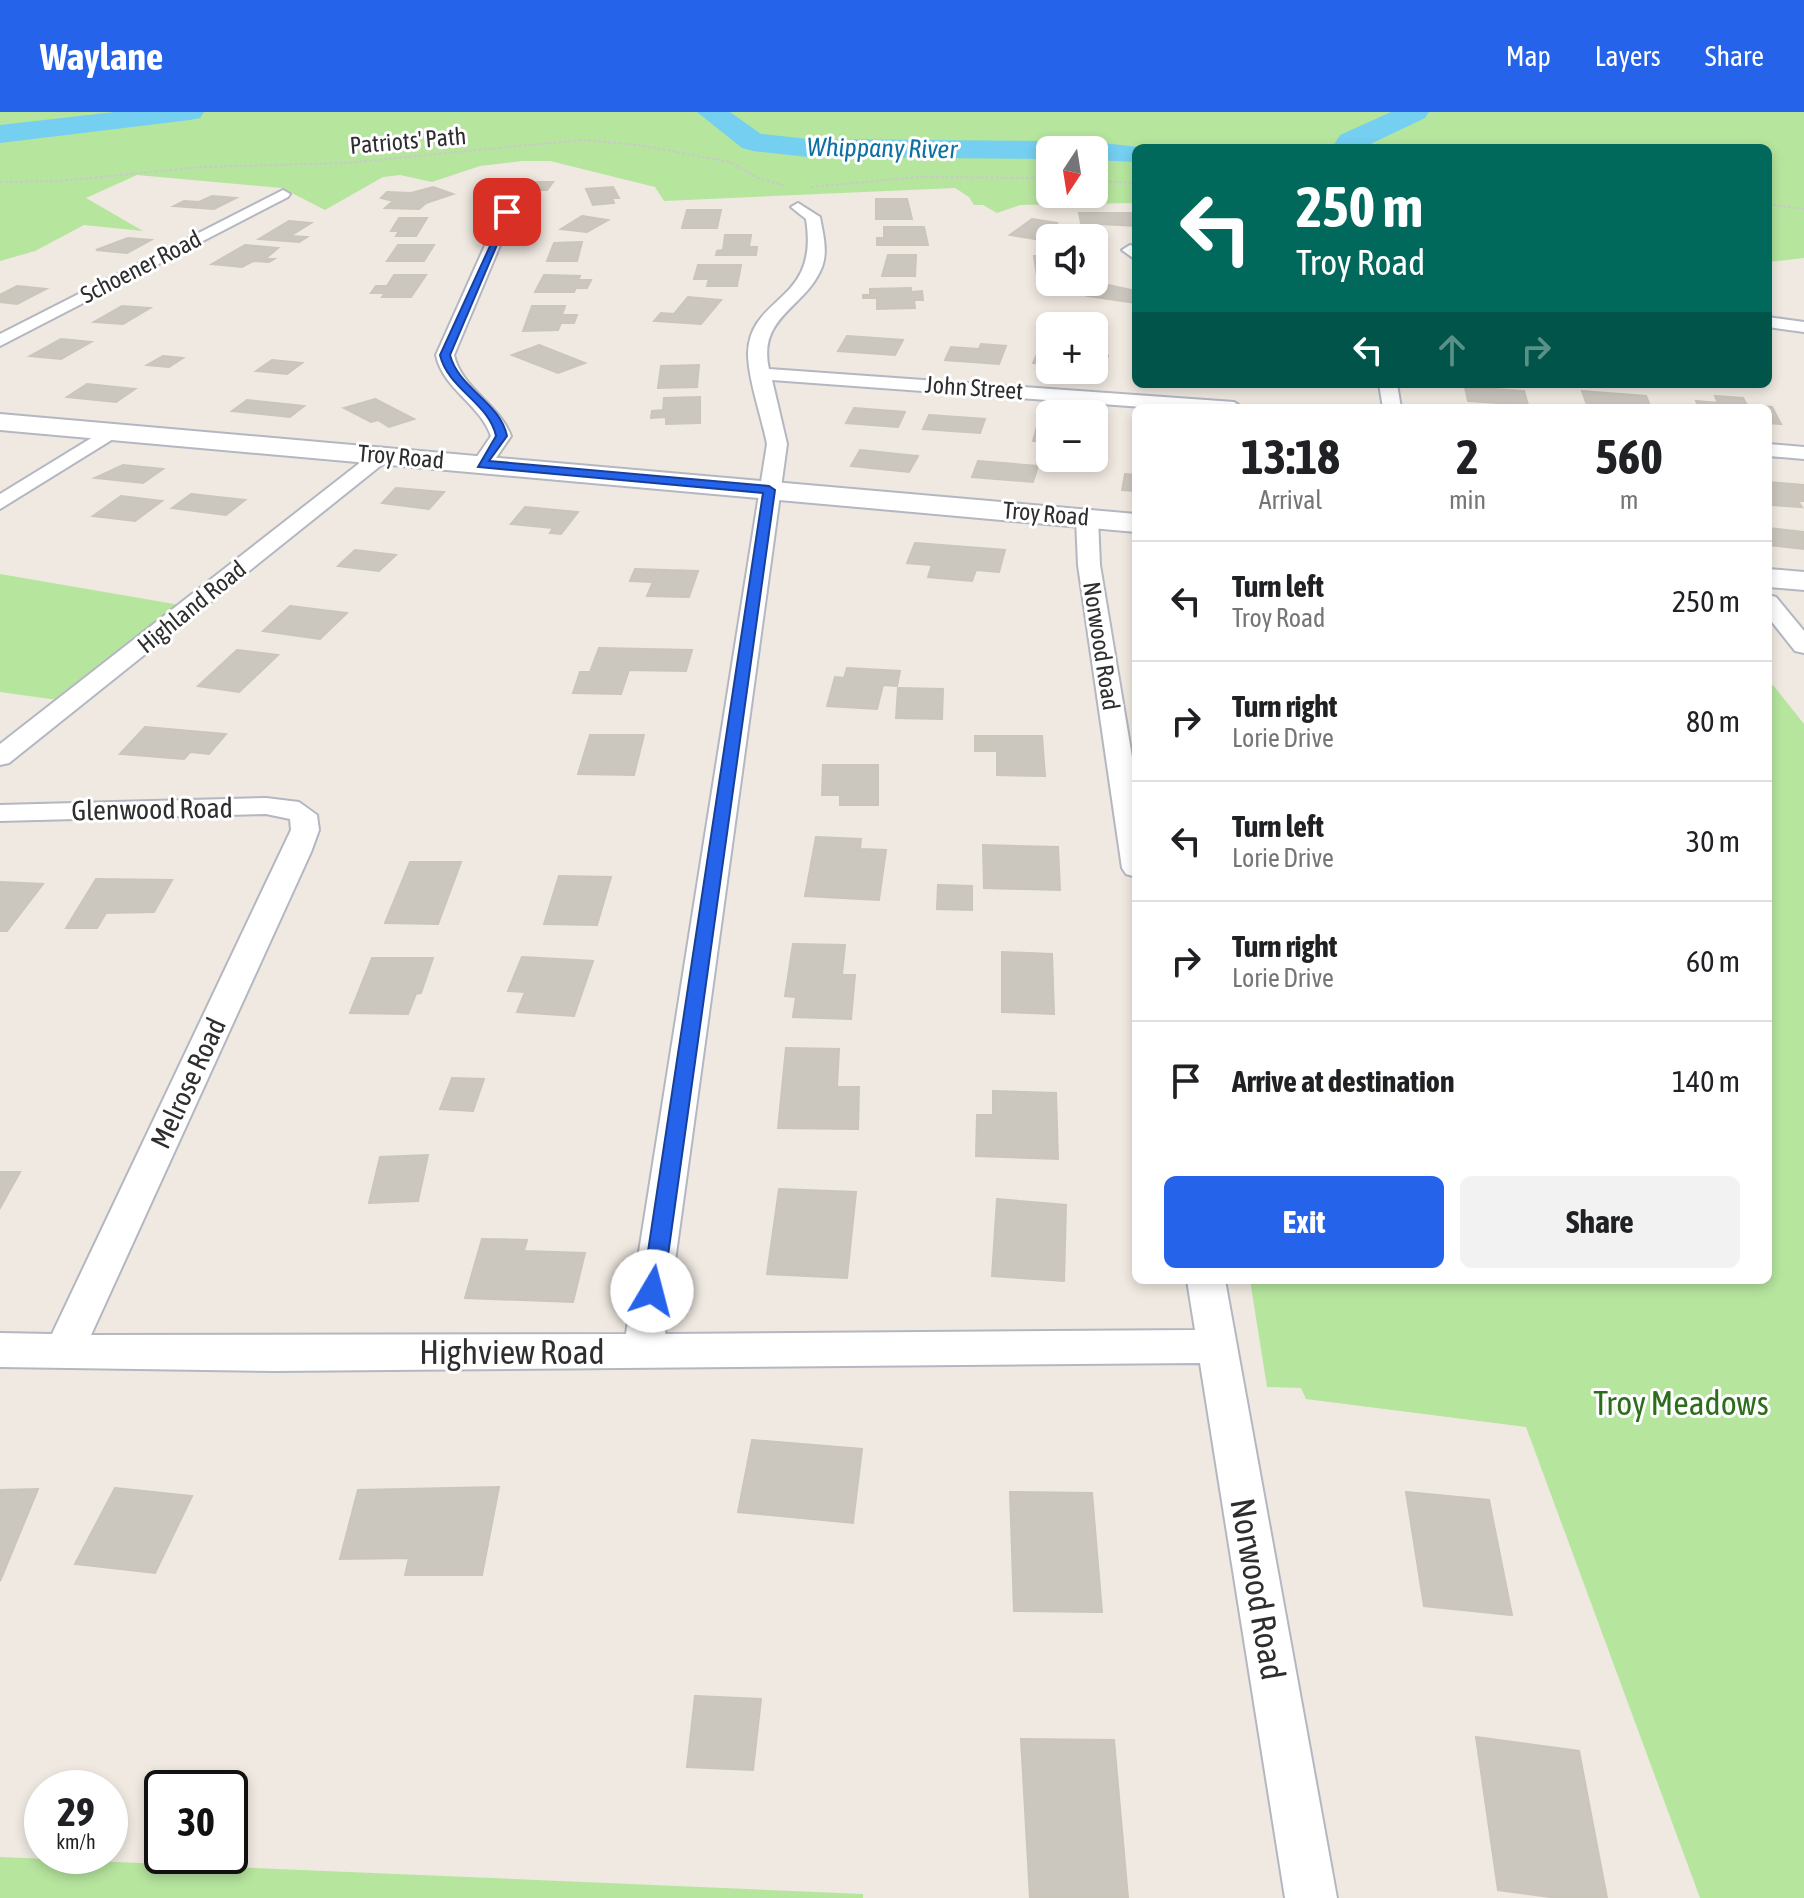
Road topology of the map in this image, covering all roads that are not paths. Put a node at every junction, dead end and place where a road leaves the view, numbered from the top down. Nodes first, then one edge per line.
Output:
1 (283, 194) dead end
2 (798, 198) road end
3 (507, 212) dead end
4 (1772, 323) edge
5 (1804, 327) edge
6 (0, 341) edge
7 (762, 374) junction
8 (1178, 404) edge
9 (0, 422) edge
10 (111, 432) junction
11 (1772, 450) edge
12 (1804, 453) edge
13 (382, 455) junction
14 (482, 464) junction
15 (769, 490) junction
16 (0, 503) edge
17 (1087, 518) junction
18 (1132, 523) edge
19 (1772, 578) edge
20 (1804, 581) edge
21 (1772, 607) edge
22 (1804, 646) edge
23 (0, 757) edge
24 (0, 813) edge
25 (303, 815) joint
26 (1132, 842) edge
27 (1207, 1284) edge
28 (1217, 1346) junction
29 (0, 1350) edge
30 (64, 1350) junction
31 (643, 1351) junction
32 (1311, 1898) edge

1 - 6 street, Schoener Road
2 - 7 street
3 - 14 street
4 - 5 street
7 - 8 street, John Street
7 - 15 street
9 - 10 street, Troy Road
10 - 13 street, Troy Road
10 - 16 street
11 - 12 street
13 - 14 street, Troy Road
13 - 23 street, Highland Road
14 - 15 street, Troy Road
15 - 17 street, Troy Road
15 - 31 street
17 - 18 street, Troy Road
17 - 26 street, Norwood Road
19 - 20 street
21 - 22 street
24 - 25 street, Glenwood Road
25 - 30 street, Melrose Road
27 - 28 street, Norwood Road
28 - 31 street, Highview Road
28 - 32 street, Norwood Road
29 - 30 street, Highview Road
30 - 31 street, Highview Road

